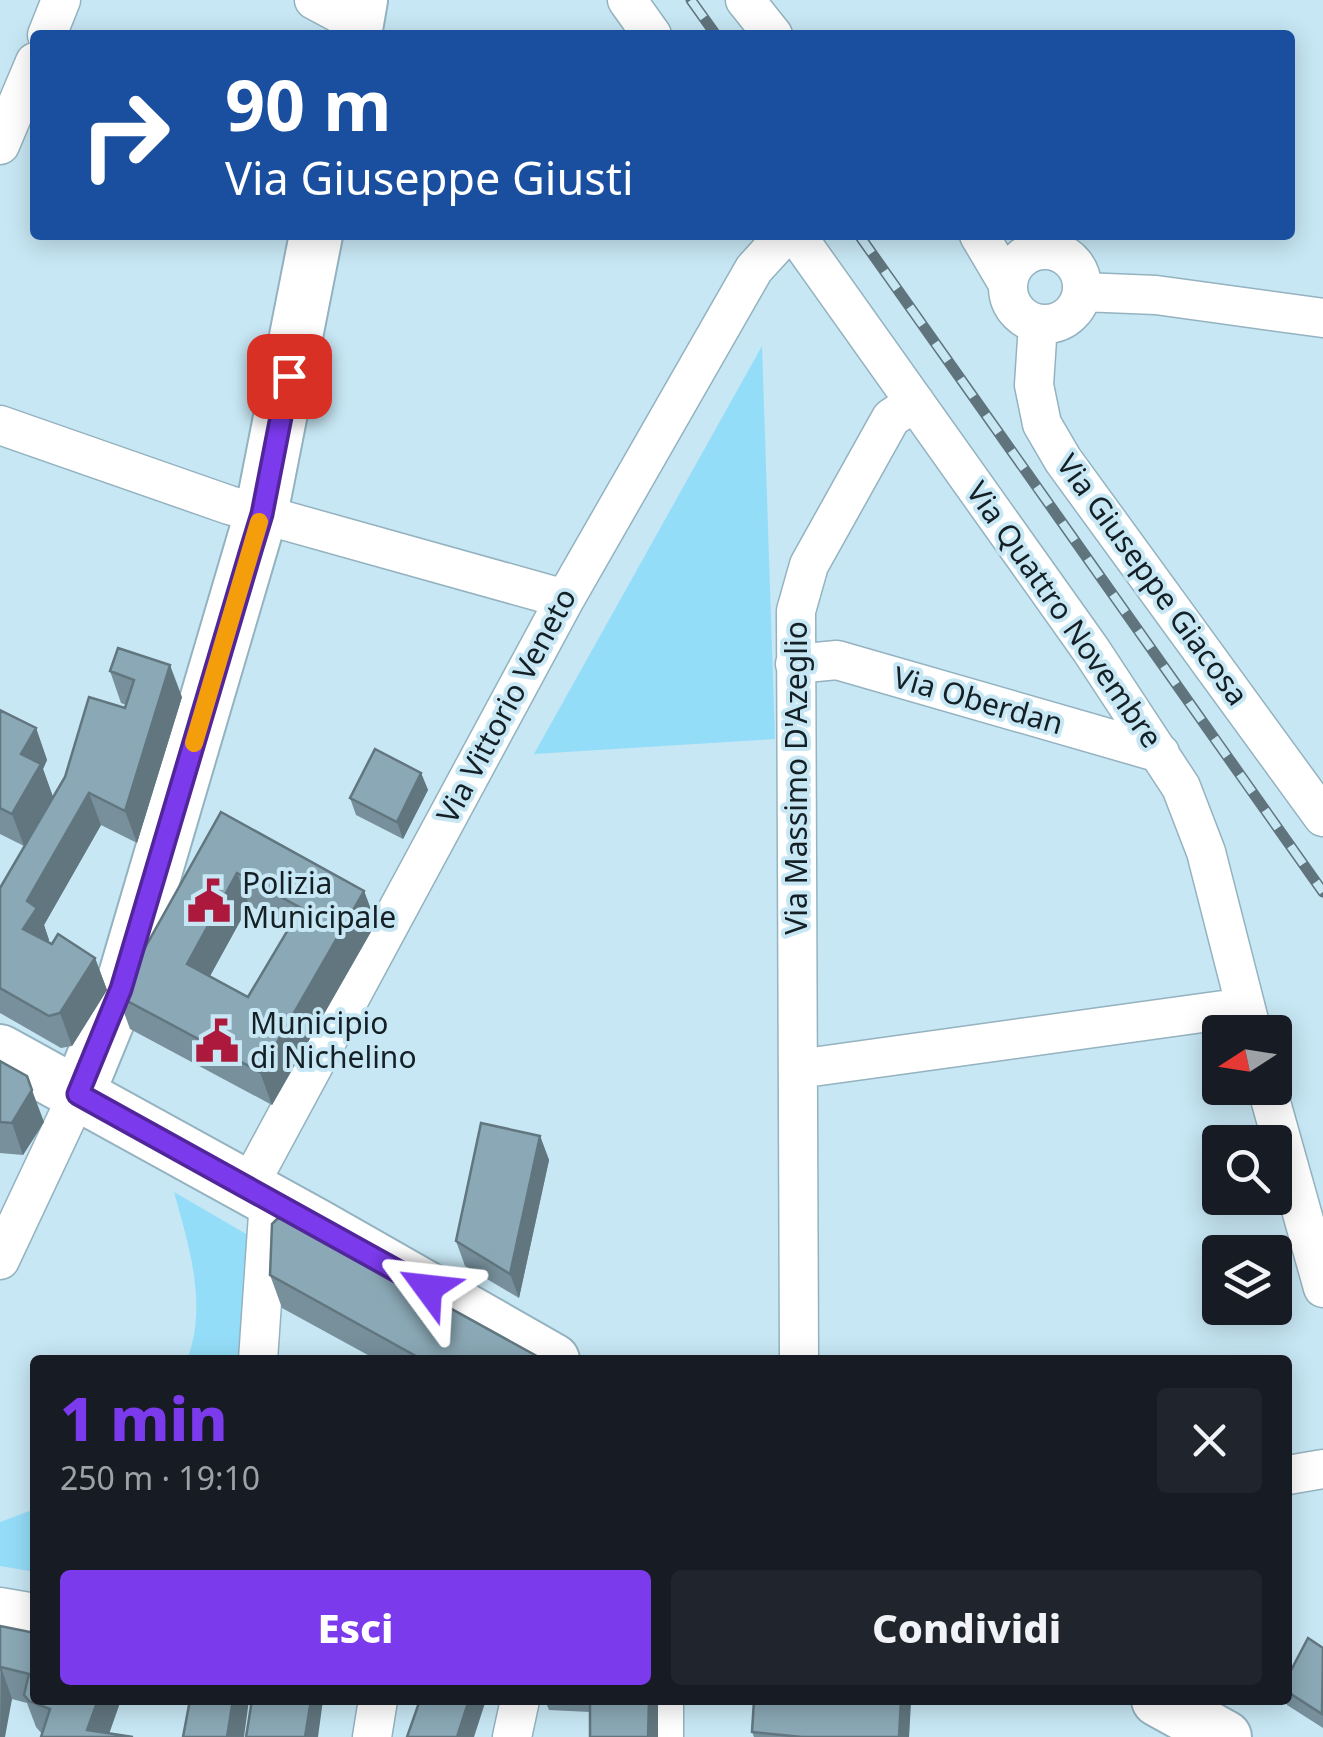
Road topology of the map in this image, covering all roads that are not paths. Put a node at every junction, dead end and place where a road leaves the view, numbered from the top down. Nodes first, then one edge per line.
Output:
1 (62, 0) edge
2 (626, 0) edge
3 (745, 0) edge
4 (48, 30) edge
5 (648, 30) edge
6 (768, 30) edge
7 (30, 74) edge
8 (0, 145) edge
9 (315, 240) edge
10 (780, 240) edge
11 (800, 240) edge
12 (986, 240) edge
13 (1017, 270) junction
14 (1082, 292) junction
15 (1323, 318) edge
16 (1038, 324) junction
17 (915, 402) junction
18 (0, 424) edge
19 (262, 514) junction
20 (565, 599) junction
21 (795, 664) junction
22 (1160, 753) junction
23 (1323, 817) edge
24 (1247, 1015) edge
25 (1202, 1025) edge
26 (0, 1052) edge
27 (798, 1069) junction
28 (78, 1094) junction
29 (1272, 1105) edge
30 (258, 1194) junction
31 (5, 1251) edge
32 (1323, 1288) edge
33 (258, 1355) edge
34 (544, 1355) edge
35 (800, 1355) edge
36 (1323, 1469) edge
37 (1292, 1475) edge
38 (0, 1607) edge
39 (30, 1612) edge
40 (377, 1705) edge
41 (519, 1705) edge
42 (664, 1705) edge
43 (1167, 1705) edge
44 (372, 1737) edge
45 (512, 1737) edge
46 (664, 1737) edge
47 (1225, 1737) edge

1 - 4 street
2 - 5 street
3 - 6 street
7 - 8 street
9 - 19 street
10 - 20 street, Via Vittorio Veneto
11 - 17 street, Via Quattro Novembre
12 - 13 street
13 - 14 street
13 - 16 street
14 - 15 street
14 - 16 street
16 - 23 street, Via Giuseppe Giacosa
17 - 21 street, Via Massimo D'Azeglio
17 - 22 street, Via Quattro Novembre
18 - 19 street
19 - 20 street
19 - 28 street
20 - 30 street, Via Vittorio Veneto
21 - 22 street, Via Oberdan
21 - 27 street, Via Massimo D'Azeglio
22 - 24 street, Via Quattro Novembre
25 - 27 street
26 - 28 street
27 - 35 street, Via Massimo D'Azeglio
28 - 30 street
28 - 31 street
29 - 32 street
30 - 33 street
30 - 34 street
36 - 37 street
38 - 39 street
40 - 44 street
41 - 45 street
42 - 46 street
43 - 47 street

